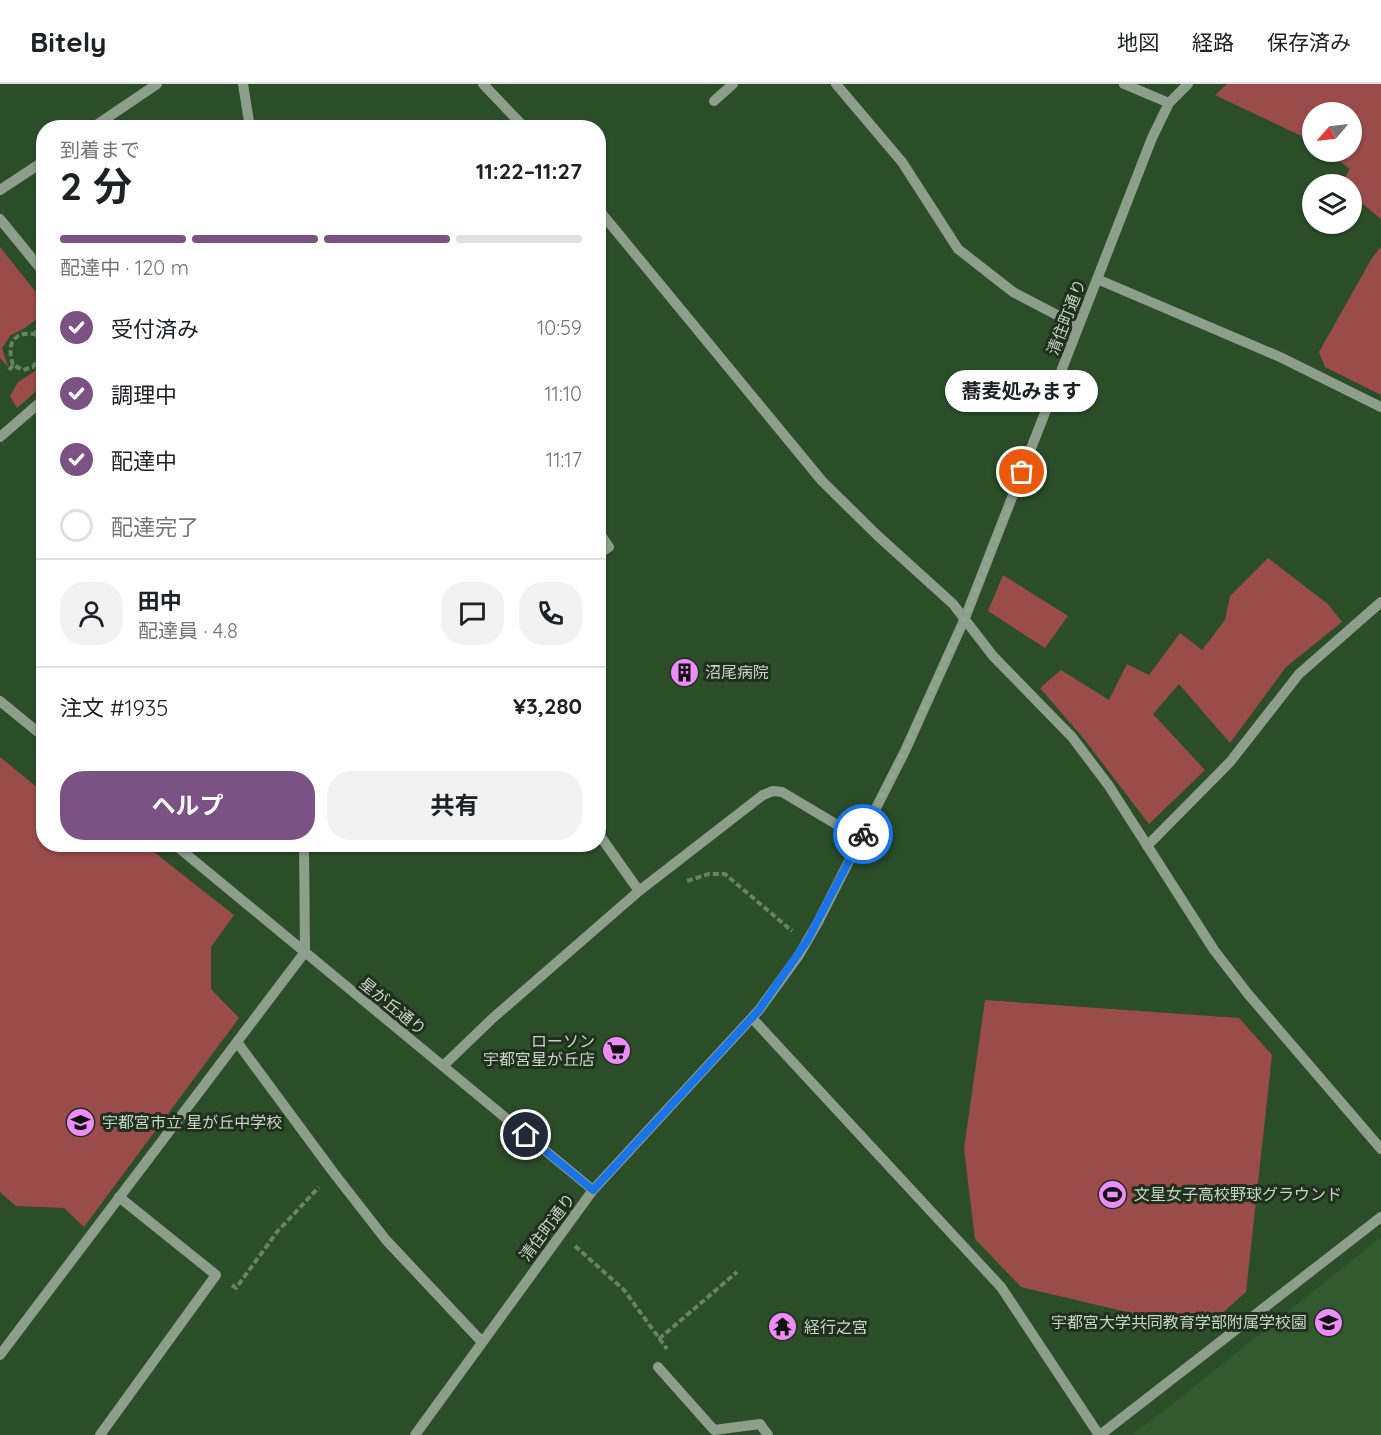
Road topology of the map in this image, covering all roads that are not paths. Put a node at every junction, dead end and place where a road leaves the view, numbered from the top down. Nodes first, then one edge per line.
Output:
1 (157, 84) edge
2 (243, 84) edge
3 (483, 84) edge
4 (733, 84) edge
5 (836, 84) edge
6 (1124, 84) edge
7 (1188, 84) edge
8 (714, 101) dead end
9 (1169, 102) junction
10 (105, 120) edge
11 (249, 120) edge
12 (517, 120) edge
13 (36, 165) edge
14 (0, 190) edge
15 (0, 219) edge
16 (606, 219) edge
17 (36, 263) edge
18 (1097, 279) junction
19 (1078, 326) junction
20 (36, 406) edge
21 (1381, 407) edge
22 (0, 437) edge
23 (1381, 602) edge
24 (965, 618) junction
25 (0, 701) edge
26 (36, 730) edge
27 (861, 839) junction
28 (606, 844) edge
29 (1147, 846) junction
30 (184, 852) edge
31 (304, 852) edge
32 (639, 891) junction
33 (305, 952) junction
34 (752, 1018) junction
35 (237, 1042) junction
36 (442, 1066) junction
37 (1381, 1149) edge
38 (593, 1190) junction
39 (119, 1197) junction
40 (1381, 1217) edge
41 (482, 1342) junction
42 (0, 1355) edge
43 (658, 1367) dead end
44 (100, 1435) edge
45 (415, 1435) edge
46 (768, 1435) edge
47 (1099, 1435) edge

1 - 10 street
2 - 11 street
3 - 12 street
4 - 8 street
5 - 19 street
6 - 9 street
7 - 9 street, 清住町通り
9 - 18 street, 清住町通り
13 - 14 street
15 - 17 street
16 - 24 street
18 - 19 street, 清住町通り
18 - 21 street
19 - 24 street, 清住町通り
20 - 22 street
23 - 29 street
24 - 27 street, 清住町通り
24 - 29 street
25 - 26 street
27 - 32 street
27 - 34 street, 清住町通り
28 - 32 street
29 - 37 street
30 - 33 street, 星が丘通り
31 - 33 street
32 - 36 street
33 - 35 street
33 - 36 street, 星が丘通り
34 - 38 street, 清住町通り
34 - 47 street
35 - 39 street
35 - 41 street
36 - 38 street, 星が丘通り
38 - 41 street, 清住町通り
39 - 42 street
39 - 44 street
40 - 47 street
41 - 45 street, 清住町通り
43 - 46 street

